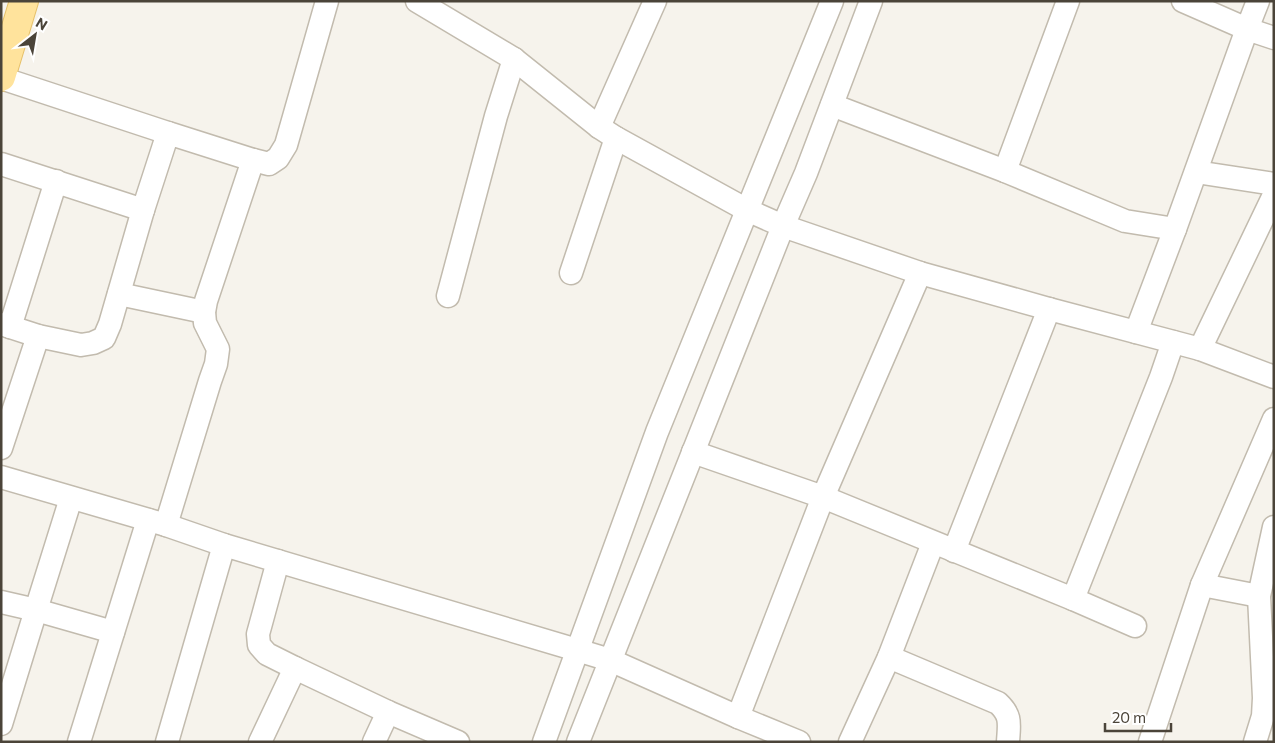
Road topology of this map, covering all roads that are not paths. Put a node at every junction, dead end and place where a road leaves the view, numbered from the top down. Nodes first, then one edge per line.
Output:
1 (24, 1) edge
2 (327, 1) edge
3 (417, 1) edge
4 (655, 1) edge
5 (832, 1) edge
6 (872, 1) edge
7 (1068, 1) edge
8 (1183, 1) edge
9 (1258, 1) edge
10 (1248, 28) junction
11 (1274, 38) edge
12 (514, 59) junction
13 (1, 77) edge
14 (832, 105) junction
15 (607, 132) junction
16 (168, 133) junction
17 (252, 160) junction
18 (1, 164) edge
19 (1005, 171) junction
20 (1196, 172) junction
21 (56, 181) junction
22 (1274, 184) edge
23 (1274, 195) edge
24 (143, 210) junction
25 (747, 210) junction
26 (783, 226) junction
27 (1175, 229) junction
28 (571, 273) dead end
29 (920, 274) junction
30 (119, 294) junction
31 (448, 296) dead end
32 (1049, 310) junction
33 (204, 312) junction
34 (6, 325) edge
35 (1136, 332) junction
36 (38, 336) junction
37 (1173, 342) junction
38 (1200, 349) junction
39 (1274, 377) edge
40 (1274, 419) edge
41 (1, 448) edge
42 (693, 452) junction
43 (1, 477) edge
44 (823, 497) junction
45 (71, 498) junction
46 (157, 522) junction
47 (1274, 527) edge
48 (224, 545) junction
49 (944, 547) junction
50 (278, 561) junction
51 (1202, 585) junction
52 (1259, 596) junction
53 (1072, 600) junction
54 (1, 602) edge
55 (36, 610) junction
56 (1135, 626) dead end
57 (113, 632) junction
58 (577, 650) junction
59 (889, 657) junction
60 (610, 660) junction
61 (295, 668) junction
62 (388, 712) junction
63 (738, 717) junction
64 (1, 724) edge
65 (79, 742) edge
66 (167, 742) edge
67 (260, 742) edge
68 (374, 742) edge
69 (458, 742) edge
70 (544, 742) edge
71 (578, 742) edge
72 (799, 742) edge
73 (850, 742) edge
74 (1008, 742) edge
75 (1150, 742) edge
76 (1255, 742) edge

1 - 13 main road
2 - 17 street
3 - 12 street
4 - 15 street
5 - 25 street
6 - 14 street
7 - 19 street
8 - 10 street
9 - 10 street
10 - 11 street
10 - 20 street
12 - 15 street
12 - 31 street
13 - 16 street
14 - 19 street
14 - 26 street
15 - 25 street
15 - 28 street
16 - 17 street
16 - 24 street
17 - 33 street
18 - 21 street
19 - 27 street
20 - 22 street
20 - 27 street
21 - 24 street
21 - 34 street
23 - 38 street
24 - 30 street
25 - 26 street
25 - 58 street
26 - 29 street
26 - 42 street
27 - 35 street
29 - 32 street
29 - 44 street
30 - 33 street
30 - 36 street
32 - 35 street
32 - 49 street
33 - 46 street
34 - 36 street
35 - 37 street
36 - 41 street
37 - 38 street
37 - 53 street
38 - 39 street
40 - 51 street
42 - 44 street
42 - 60 street
43 - 45 street
44 - 49 street
44 - 63 street
45 - 46 street
45 - 55 street
46 - 48 street
46 - 57 street
47 - 52 street
48 - 50 street
48 - 66 street
49 - 53 street
49 - 59 street
50 - 58 street
50 - 61 street
51 - 52 street
51 - 75 street
52 - 76 street
53 - 56 street
54 - 55 street
55 - 57 street
55 - 64 street
57 - 65 street
58 - 60 street
58 - 70 street
59 - 73 street
59 - 74 street
60 - 63 street
60 - 71 street
61 - 62 street
61 - 67 street
62 - 68 street
62 - 69 street
63 - 72 street

